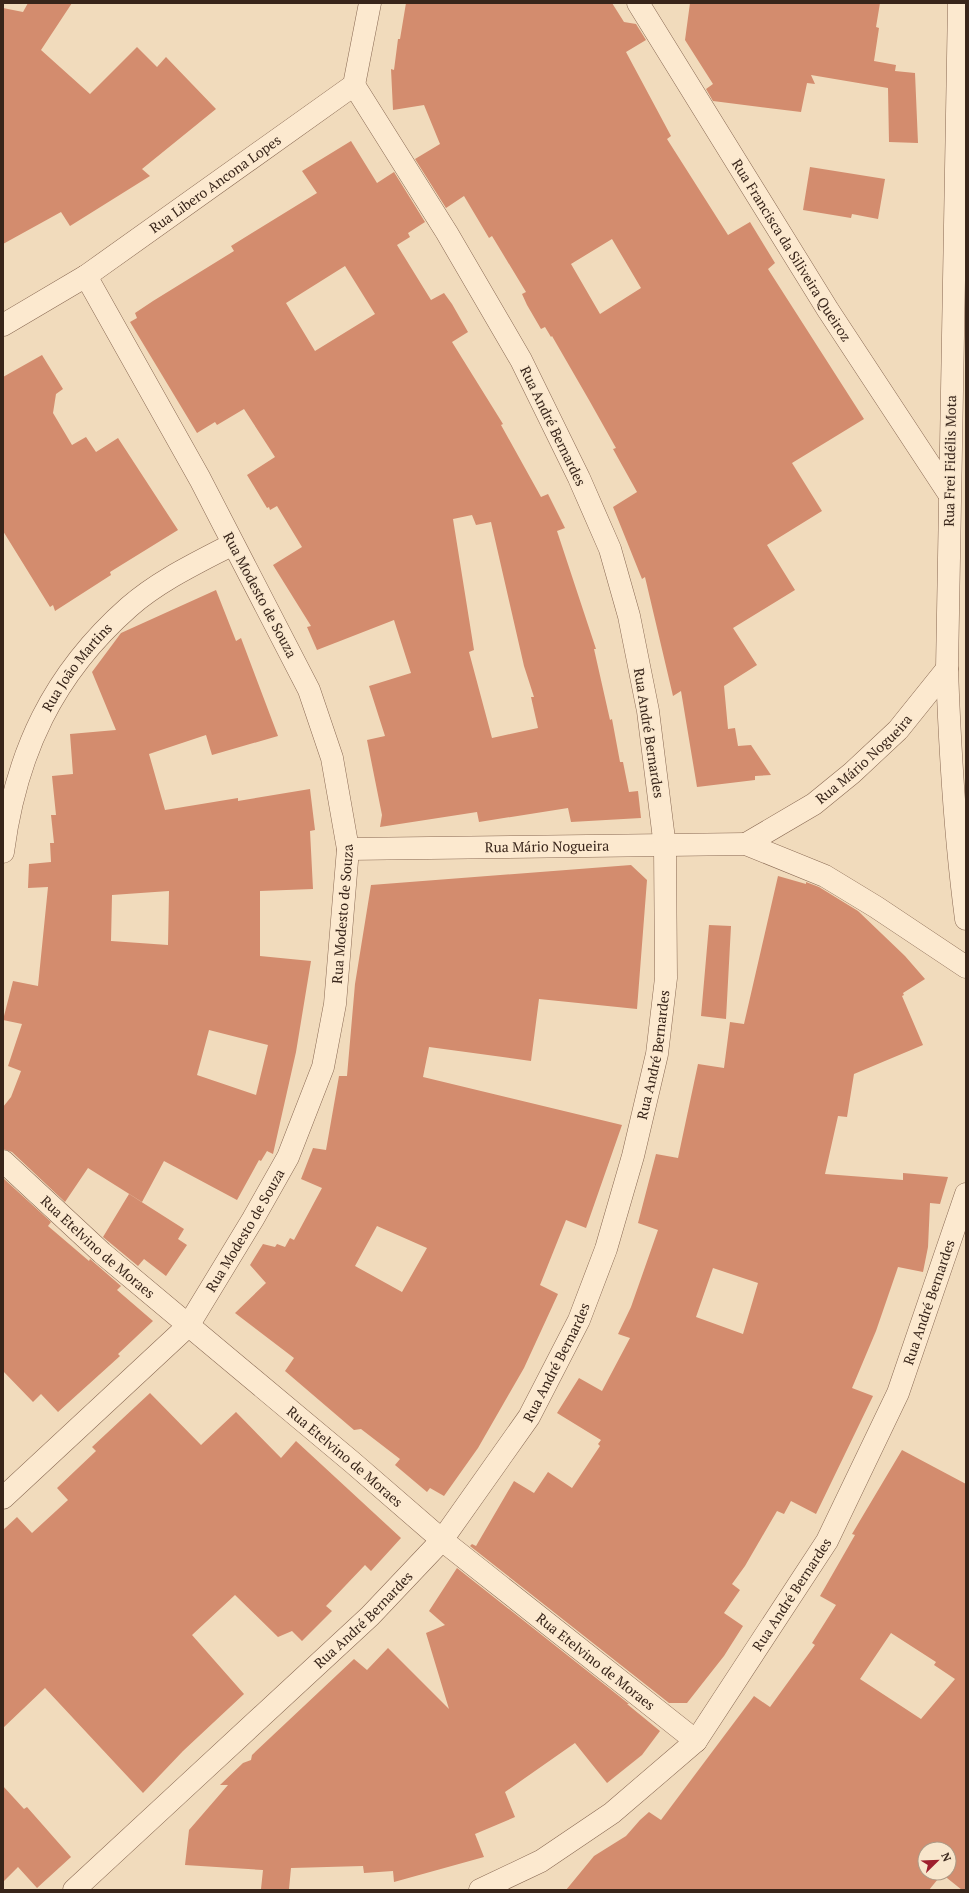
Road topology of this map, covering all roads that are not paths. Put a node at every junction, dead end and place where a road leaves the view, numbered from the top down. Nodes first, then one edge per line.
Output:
1 (370, 3) edge
2 (638, 3) edge
3 (959, 3) edge
4 (354, 85) junction
5 (86, 276) junction
6 (3, 324) edge
7 (949, 494) junction
8 (233, 544) junction
9 (947, 669) junction
10 (746, 844) junction
11 (665, 847) junction
12 (348, 849) junction
13 (3, 852) edge
14 (966, 919) edge
15 (966, 967) edge
16 (3, 1161) edge
17 (966, 1194) edge
18 (188, 1326) junction
19 (3, 1498) edge
20 (442, 1540) junction
21 (696, 1741) junction
22 (74, 1890) edge
23 (480, 1890) edge

1 - 4 street
2 - 7 street, Rua Francisca da Siliveira Queiroz
3 - 7 street, Rua Frei Fidélis Mota
4 - 5 street, Rua Libero Ancona Lopes
4 - 11 street, Rua André Bernardes
5 - 6 street, Rua Libero Ancona Lopes
5 - 8 street, Rua Modesto de Souza
7 - 9 street, Rua Frei Fidélis Mota
8 - 12 street, Rua Modesto de Souza
8 - 13 street, Rua João Martins
9 - 10 street, Rua Mário Nogueira
9 - 14 street, Rua Frei Fidélis Mota
10 - 11 street, Rua Mário Nogueira
10 - 15 street, Rua Mário Nogueira
11 - 12 street, Rua Mário Nogueira
11 - 20 street, Rua André Bernardes
12 - 18 street, Rua Modesto de Souza
16 - 18 street, Rua Etelvino de Moraes
17 - 21 street, Rua André Bernardes
18 - 19 street, Rua Modesto de Souza
18 - 20 street, Rua Etelvino de Moraes
20 - 21 street, Rua Etelvino de Moraes
20 - 22 street, Rua André Bernardes
21 - 23 street, Rua André Bernardes

